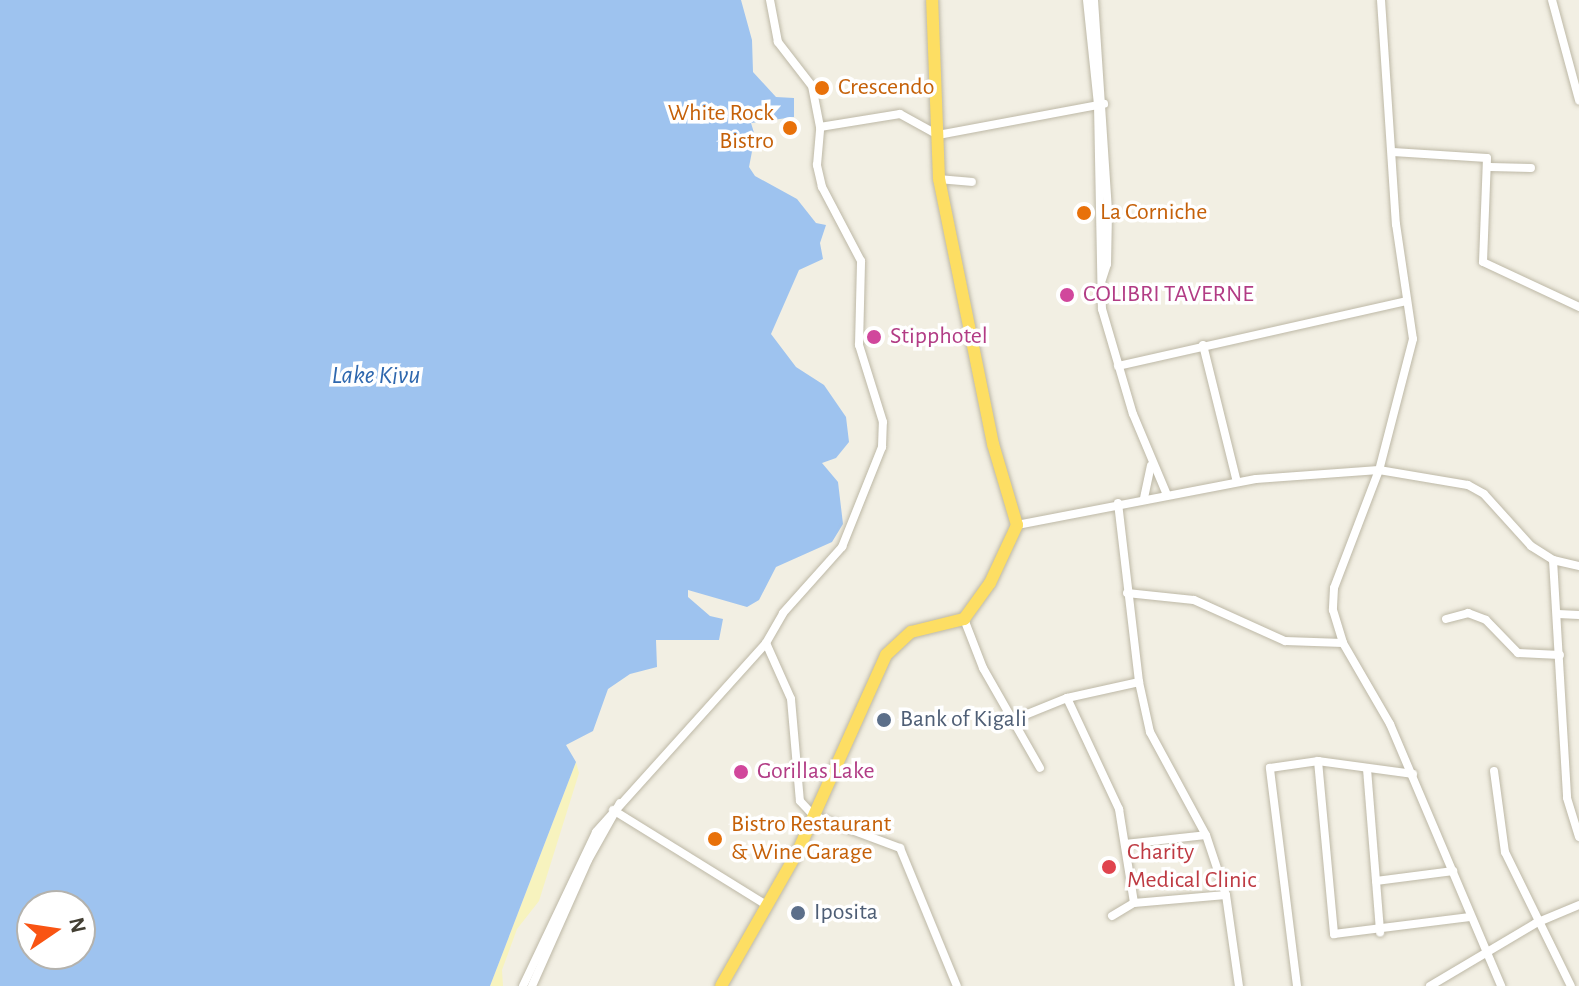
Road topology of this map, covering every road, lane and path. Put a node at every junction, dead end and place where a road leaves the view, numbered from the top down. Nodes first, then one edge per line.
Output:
1 (770, 0) edge
2 (932, 0) edge
3 (1087, 0) edge
4 (1094, 0) edge
5 (1381, 0) edge
6 (1552, 0) edge
7 (1579, 100) edge
8 (1101, 104) junction
9 (820, 127) junction
10 (938, 135) junction
11 (1393, 152) junction
12 (1490, 167) junction
13 (1531, 168) dead end
14 (939, 179) junction
15 (972, 182) dead end
16 (1407, 301) junction
17 (1579, 305) edge
18 (1203, 345) junction
19 (1118, 366) junction
20 (1151, 465) junction
21 (1379, 470) junction
22 (1237, 482) junction
23 (1167, 495) junction
24 (1144, 498) junction
25 (1118, 503) junction
26 (1017, 525) junction
27 (1553, 560) junction
28 (1579, 566) edge
29 (1127, 593) junction
30 (1558, 614) junction
31 (1579, 615) edge
32 (964, 619) junction
33 (1446, 619) dead end
34 (766, 643) junction
35 (1343, 643) junction
36 (1560, 655) junction
37 (1139, 682) junction
38 (1067, 698) junction
39 (1015, 719) junction
40 (1318, 761) junction
41 (1040, 768) dead end
42 (1367, 769) junction
43 (1494, 771) dead end
44 (1413, 774) junction
45 (1579, 794) edge
46 (1567, 798) junction
47 (617, 809) junction
48 (814, 816) junction
49 (1206, 835) junction
50 (1579, 837) edge
51 (1125, 844) junction
52 (1453, 871) junction
53 (1376, 881) junction
54 (1226, 895) junction
55 (1134, 903) junction
56 (766, 905) junction
57 (1579, 905) edge
58 (1112, 916) dead end
59 (1470, 917) junction
60 (1536, 923) junction
61 (1380, 932) junction
62 (1485, 952) junction
63 (534, 972) junction
64 (523, 986) edge
65 (532, 986) edge
66 (721, 986) edge
67 (957, 986) edge
68 (1239, 986) edge
69 (1297, 986) edge
70 (1430, 986) edge
71 (1501, 986) edge
72 (1571, 986) edge

1 - 9 street
2 - 10 highway
3 - 8 street
4 - 8 street
5 - 11 street
6 - 7 street
8 - 10 street
8 - 19 street
9 - 10 street
9 - 34 street
10 - 14 highway
11 - 12 street
11 - 16 street
12 - 13 street
12 - 17 street
14 - 15 street
14 - 26 highway
16 - 18 street
16 - 21 street
18 - 19 street
18 - 22 street
19 - 20 street
20 - 23 street
20 - 24 street
21 - 22 street
21 - 27 street
21 - 35 street
22 - 23 street
23 - 24 street
24 - 25 street
25 - 26 street
25 - 29 street
26 - 32 highway
27 - 28 street
27 - 30 street
29 - 35 street
29 - 37 street
30 - 31 street
30 - 36 street
32 - 39 street
32 - 48 highway
33 - 36 street
34 - 47 street
34 - 48 street
35 - 44 street
36 - 46 street
37 - 38 street
37 - 49 street
38 - 39 street
38 - 51 street
39 - 41 street
40 - 42 street
40 - 61 street
40 - 69 street
42 - 44 street
42 - 53 street
43 - 60 street
44 - 52 street
45 - 46 street
46 - 50 street
47 - 56 street
47 - 63 street
48 - 56 highway
48 - 67 street
49 - 51 street
49 - 54 street
51 - 55 street
52 - 53 street
52 - 59 street
53 - 61 street
54 - 55 street
54 - 68 street
55 - 58 street
56 - 66 highway
57 - 60 street
59 - 61 street
59 - 62 street
60 - 62 street
60 - 72 street
62 - 70 street
62 - 71 street
63 - 64 street
63 - 65 street

